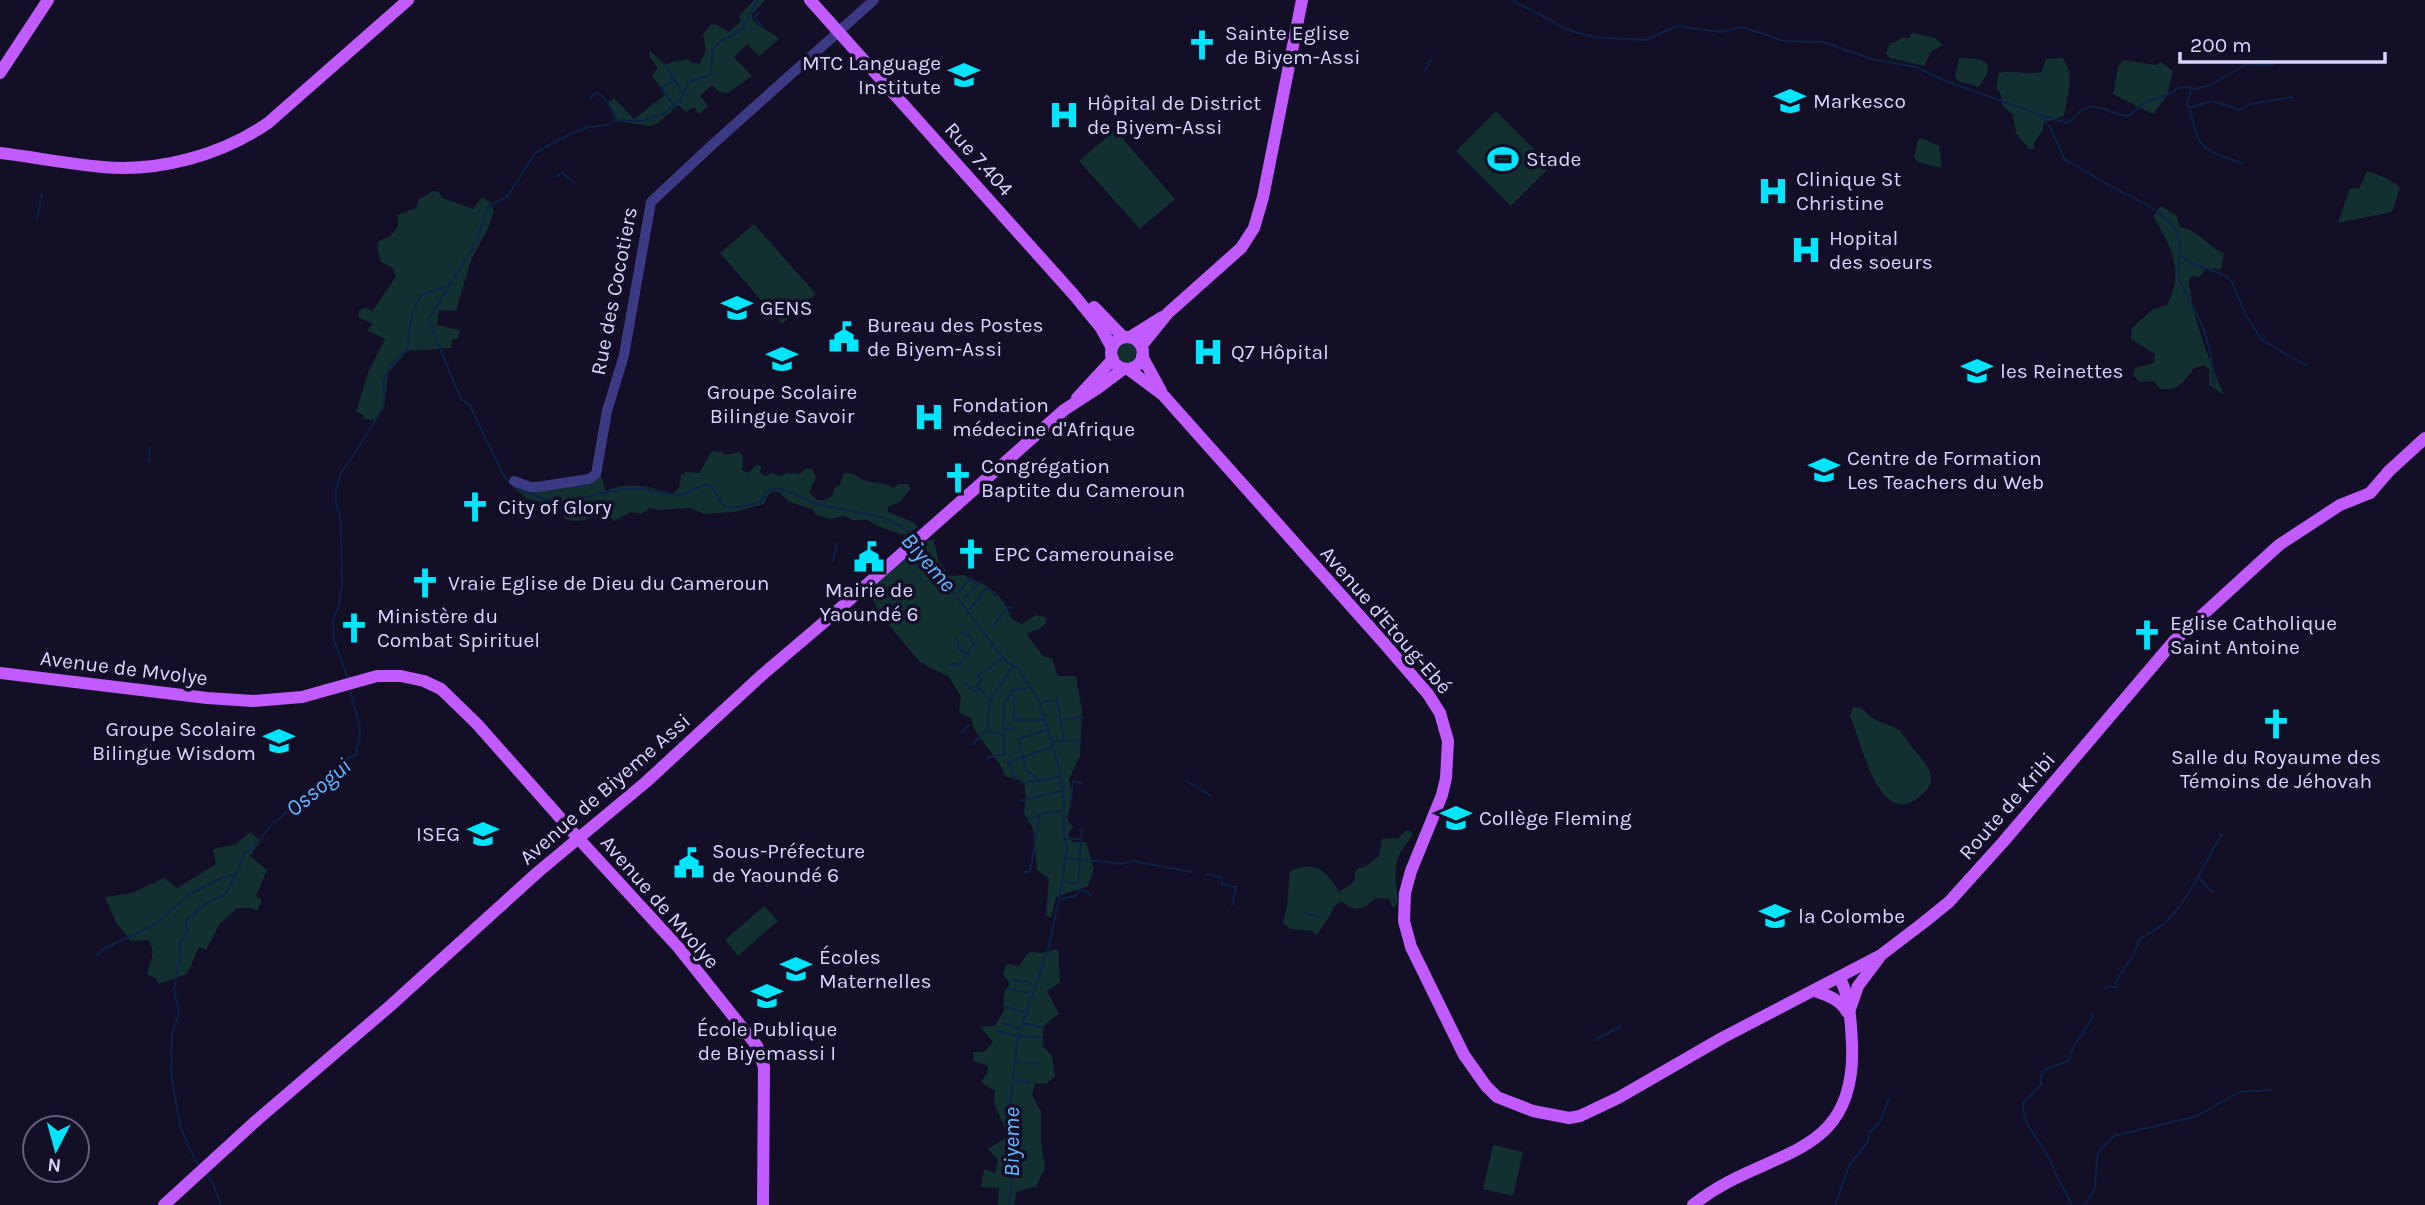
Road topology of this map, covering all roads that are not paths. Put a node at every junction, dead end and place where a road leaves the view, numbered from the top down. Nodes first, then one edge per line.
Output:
1 (39, 0) edge
2 (48, 0) edge
3 (397, 0) edge
4 (408, 0) edge
5 (810, 0) edge
6 (821, 0) edge
7 (874, 0) edge
8 (1302, 0) edge
9 (841, 28) junction
10 (0, 62) edge
11 (0, 74) edge
12 (0, 145) edge
13 (0, 153) edge
14 (1168, 313) junction
15 (1126, 337) junction
16 (1142, 350) junction
17 (1112, 354) junction
18 (1125, 369) junction
19 (1163, 395) junction
20 (1073, 404) junction
21 (2425, 438) edge
22 (514, 481) dead end
23 (0, 673) edge
24 (578, 838) junction
25 (1881, 955) junction
26 (1839, 977) junction
27 (1815, 991) junction
28 (1849, 1016) junction
29 (164, 1205) edge
30 (763, 1205) edge
31 (1693, 1205) edge

1 - 10 main road
2 - 11 main road
3 - 12 main road
4 - 13 main road
5 - 9 main road, Rue 7.404
6 - 9 main road
7 - 9 street, Rue des Cocotiers
8 - 14 main road
9 - 15 main road, Rue 7.404
9 - 17 main road, Rue 7.404
9 - 22 street, Rue des Cocotiers
14 - 15 main road
14 - 16 main road
15 - 16 main road
15 - 17 main road
16 - 18 main road
16 - 19 main road
17 - 18 main road
17 - 20 main road, Avenue de Biyeme Assi
18 - 19 main road
18 - 20 main road, Avenue de Biyeme Assi
19 - 27 main road, Avenue d'Etoug-Ebé
20 - 24 main road, Avenue de Biyeme Assi
21 - 25 main road, Route de Kribi
23 - 24 main road, Avenue de Mvolye
24 - 29 main road, Avenue de Biyeme Assi
24 - 30 main road, Avenue de Mvolye
25 - 26 main road, Route de Kribi
25 - 28 main road
26 - 27 main road, Avenue d'Etoug-Ebé
26 - 28 main road
27 - 28 main road
28 - 31 main road

